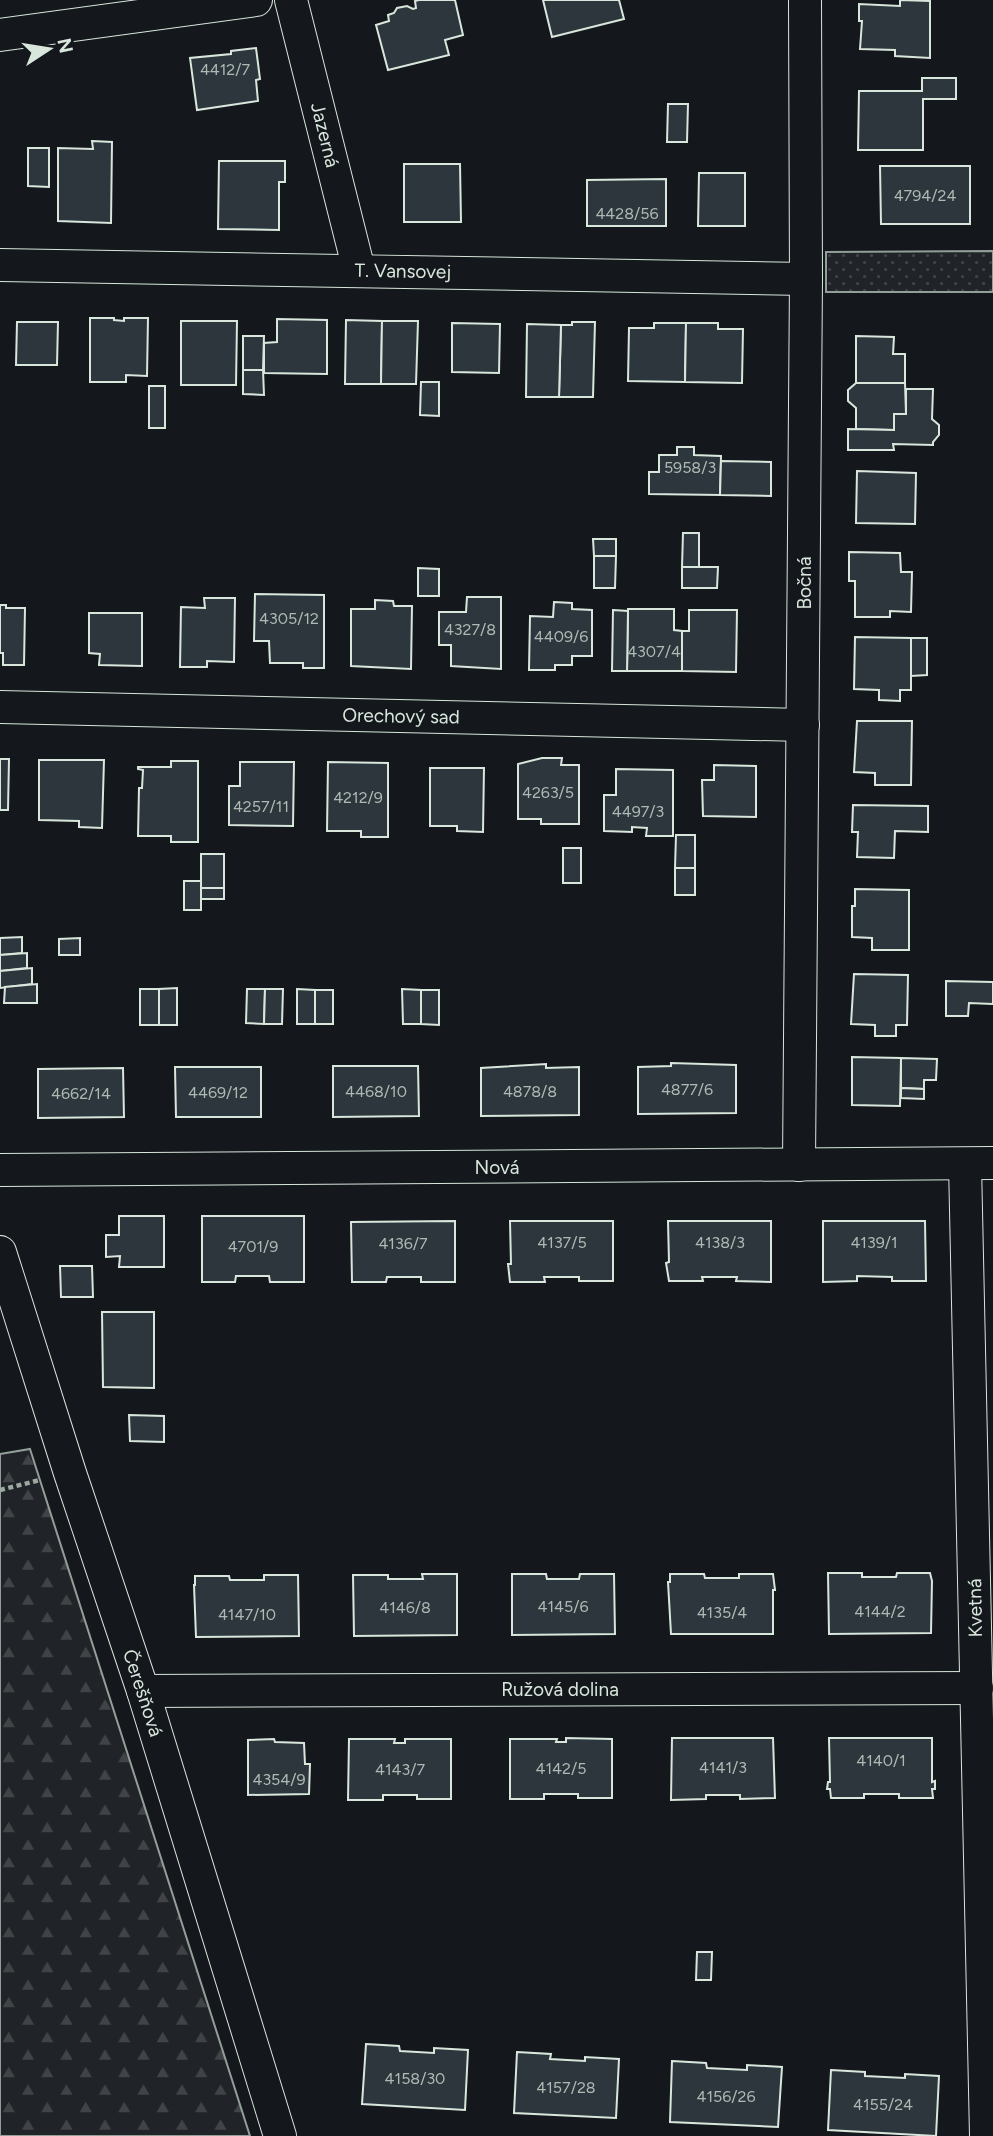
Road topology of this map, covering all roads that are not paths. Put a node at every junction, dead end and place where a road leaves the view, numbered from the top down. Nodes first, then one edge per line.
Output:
1 (256, 0) edge
2 (292, 0) edge
3 (805, 0) edge
4 (0, 35) edge
5 (0, 265) edge
6 (359, 270) junction
7 (806, 279) junction
8 (0, 707) edge
9 (803, 725) junction
10 (979, 1163) edge
11 (799, 1165) junction
12 (0, 1170) edge
13 (0, 1252) edge
14 (977, 1688) junction
15 (143, 1691) junction
16 (280, 2136) edge
17 (986, 2136) edge

1 - 4 street
2 - 6 street, Jazerná
3 - 7 street, Bočná
5 - 6 street, T. Vansovej
6 - 7 street, T. Vansovej
7 - 9 street, Bočná
8 - 9 street, Orechový sad
9 - 11 street, Bočná
10 - 11 street, Nová
10 - 14 street, Kvetná
11 - 12 street, Nová
13 - 15 street, Čerešňová
14 - 15 street, Ružová dolina
14 - 17 street, Kvetná
15 - 16 street, Čerešňová

